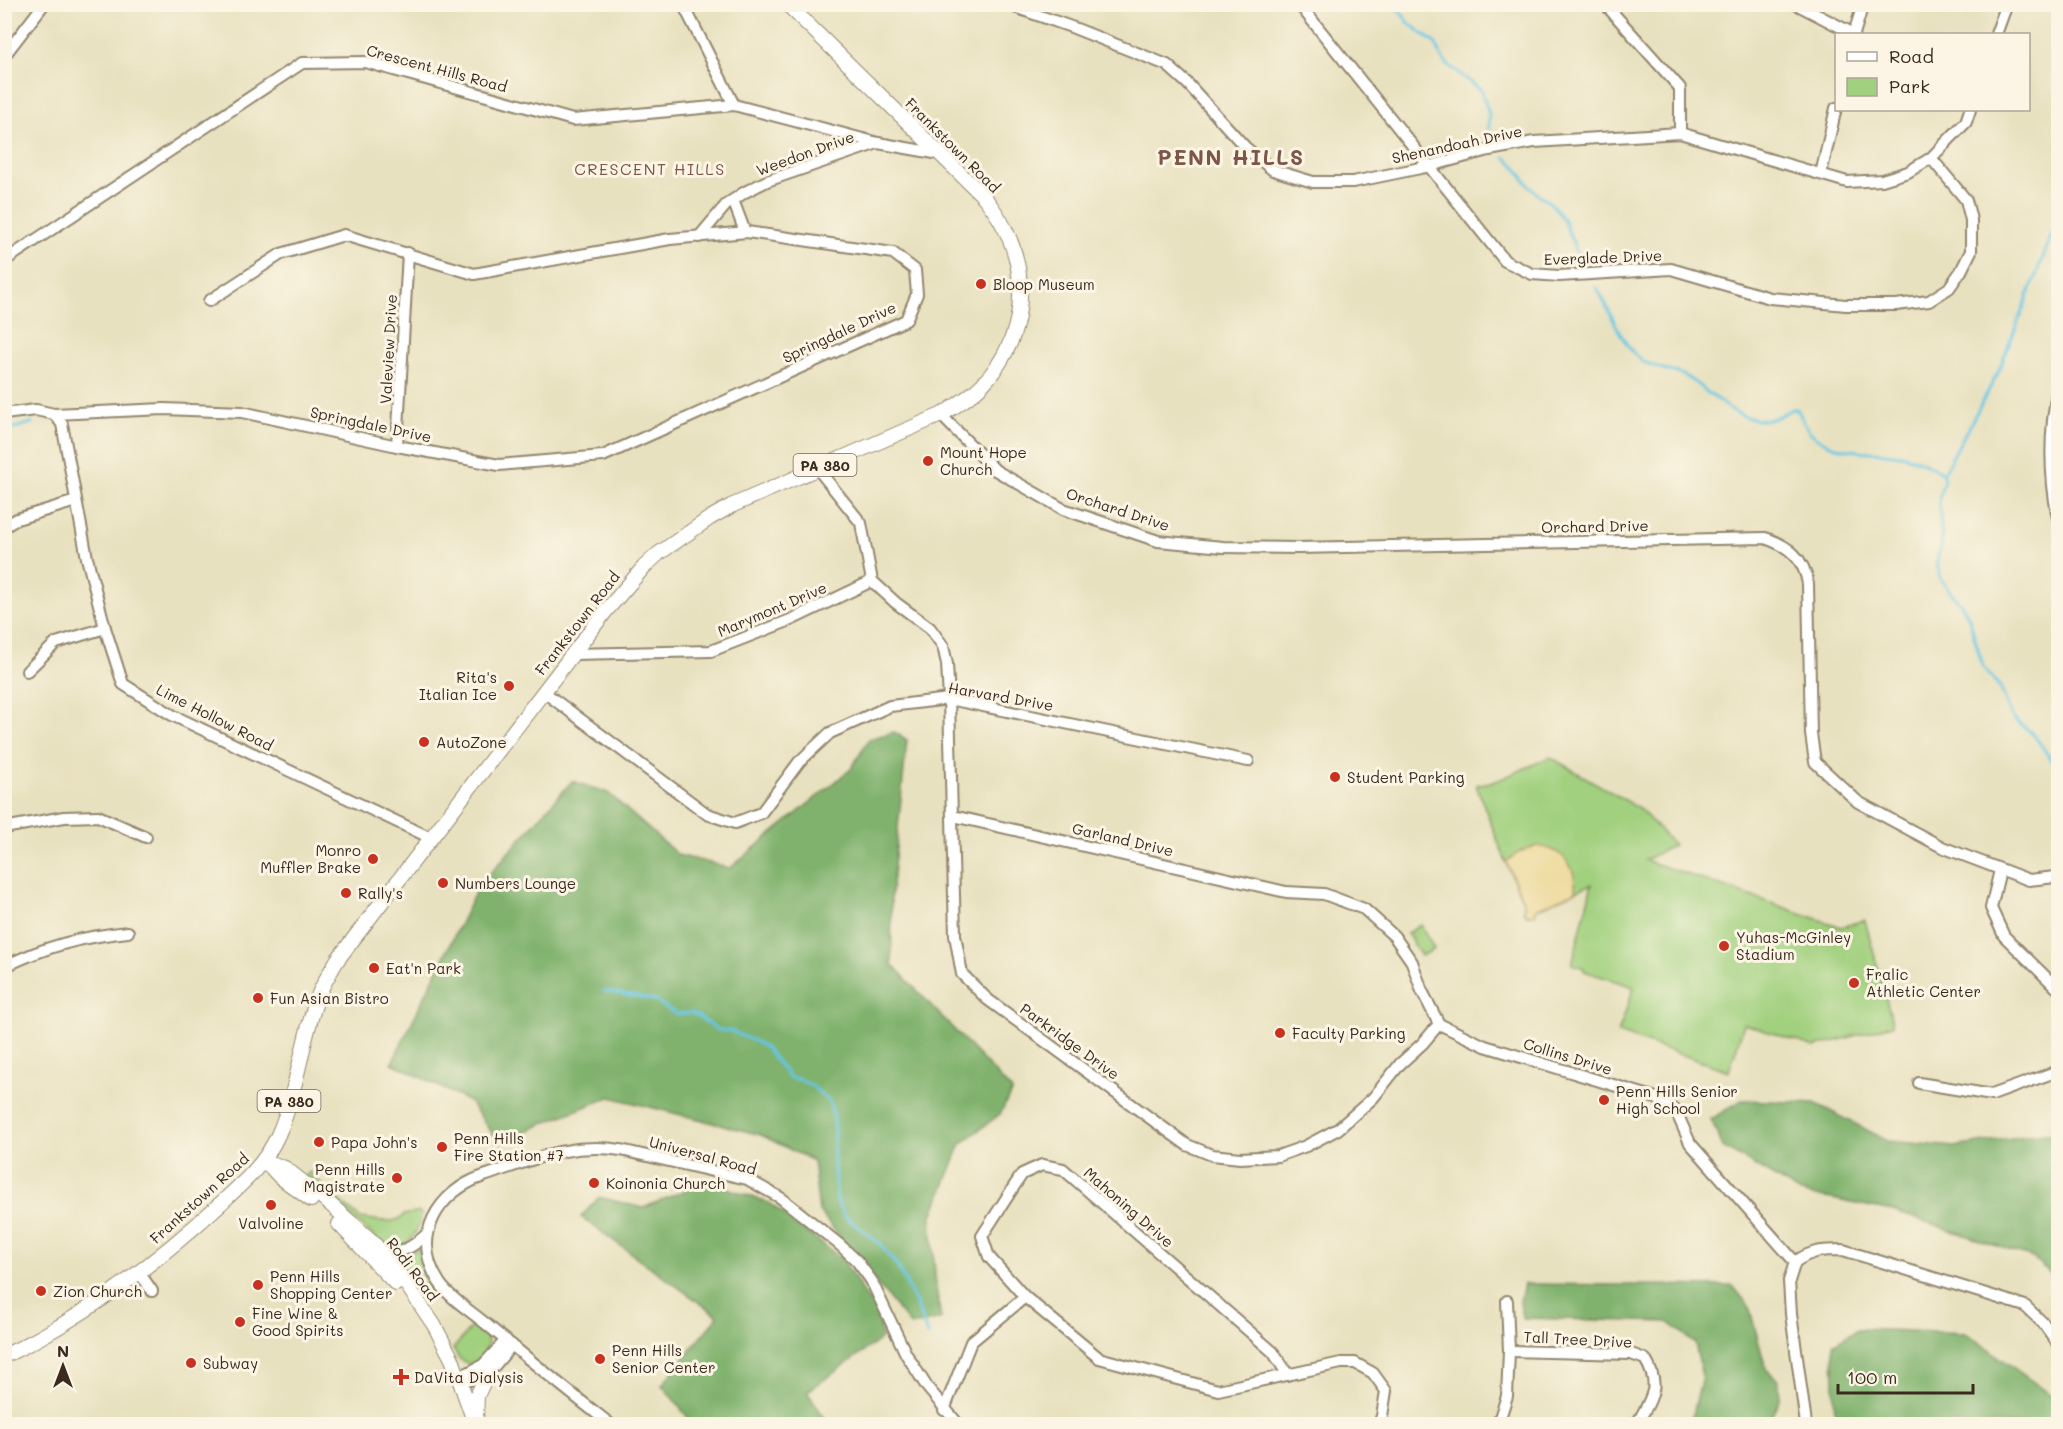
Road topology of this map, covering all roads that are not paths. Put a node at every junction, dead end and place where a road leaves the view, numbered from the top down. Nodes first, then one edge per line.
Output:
1 (44, 4) edge
2 (682, 4) edge
3 (787, 4) edge
4 (1006, 4) edge
5 (1299, 4) edge
6 (1605, 4) edge
7 (1796, 4) edge
8 (1863, 4) edge
9 (2007, 4) edge
10 (1852, 33) edge
11 (1854, 33) edge
12 (1996, 33) edge
13 (4, 56) edge
14 (734, 105) junction
15 (1835, 111) edge
16 (1970, 111) edge
17 (1680, 133) junction
18 (878, 143) junction
19 (940, 154) junction
20 (1931, 158) junction
21 (1430, 165) junction
22 (1821, 174) junction
23 (733, 200) junction
24 (745, 232) junction
25 (699, 237) junction
26 (408, 253) junction
27 (4, 261) edge
28 (209, 301) dead end
29 (2058, 388) edge
30 (4, 414) edge
31 (54, 414) junction
32 (941, 415) junction
33 (397, 446) junction
34 (817, 468) junction
35 (76, 501) junction
36 (2058, 518) edge
37 (4, 527) edge
38 (872, 581) junction
39 (105, 628) junction
40 (573, 654) junction
41 (27, 671) dead end
42 (544, 692) junction
43 (949, 699) junction
44 (1248, 761) dead end
45 (953, 816) junction
46 (4, 828) edge
47 (146, 837) dead end
48 (431, 838) junction
49 (2000, 870) junction
50 (2058, 875) edge
51 (128, 932) dead end
52 (4, 967) edge
53 (2058, 989) edge
54 (1439, 1024) junction
55 (2058, 1071) edge
56 (1919, 1083) dead end
57 (265, 1161) junction
58 (428, 1233) junction
59 (381, 1251) junction
60 (1794, 1262) junction
61 (139, 1272) junction
62 (152, 1291) dead end
63 (1025, 1297) junction
64 (1507, 1301) dead end
65 (509, 1343) junction
66 (2058, 1344) edge
67 (1509, 1351) junction
68 (4, 1356) edge
69 (488, 1372) junction
70 (1288, 1376) junction
71 (459, 1381) junction
72 (944, 1410) junction
73 (476, 1425) edge
74 (610, 1425) edge
75 (958, 1425) edge
76 (1379, 1425) edge
77 (1498, 1425) edge
78 (1637, 1425) edge
79 (1806, 1425) edge

1 - 13 street
2 - 14 street
3 - 19 main road, Frankstown Road / PA 380
4 - 21 street, Shenandoah Drive
5 - 21 street, Everglade Drive
6 - 17 street
7 - 10 street
8 - 11 street
9 - 12 street
14 - 18 street, Crescent Hills Road
14 - 27 street, Crescent Hills Road
15 - 22 street
16 - 20 street, Shenandoah Drive
17 - 21 street, Shenandoah Drive
17 - 22 street, Shenandoah Drive
18 - 19 street, Weedon Drive
18 - 23 street, Weedon Drive
19 - 32 main road, Frankstown Road / PA 380
20 - 21 street, Everglade Drive
20 - 22 street, Shenandoah Drive
23 - 24 street
23 - 25 street, Weedon Drive
24 - 25 street, Springdale Drive
24 - 33 street, Springdale Drive
25 - 26 street, Springdale Drive
26 - 28 street, Springdale Drive
26 - 33 street, Valeview Drive
29 - 36 street
30 - 31 street
31 - 33 street, Springdale Drive
31 - 35 street, Lime Hollow Road
32 - 34 main road, Frankstown Road / PA 380
32 - 49 street, Orchard Drive
34 - 38 street
34 - 40 main road, Frankstown Road / PA 380
35 - 37 street
35 - 39 street, Lime Hollow Road
38 - 40 street, Marymont Drive
38 - 43 street, Parkridge Drive
39 - 41 street
39 - 48 street, Lime Hollow Road
40 - 42 main road, Frankstown Road / PA 380
42 - 43 street, Harvard Drive
42 - 48 main road, Frankstown Road / PA 380
43 - 44 street, Harvard Drive
43 - 45 street, Parkridge Drive
45 - 54 street, Garland Drive
45 - 54 street, Parkridge Drive
46 - 47 street
48 - 57 main road, Frankstown Road / PA 380
49 - 50 street, Orchard Drive
49 - 53 street
51 - 52 street
54 - 60 street, Collins Drive
55 - 56 street
57 - 59 main road, Rodi Road
57 - 61 main road, Frankstown Road / PA 380
57 - 71 main road, Rodi Road
58 - 59 street, Universal Road
58 - 65 street, Universal Road
58 - 72 street, Universal Road
59 - 71 main road, Rodi Road
60 - 66 street
60 - 79 street
61 - 62 street
61 - 68 main road, Frankstown Road / PA 380
63 - 70 street
63 - 70 street, Mahoning Drive
63 - 72 street
64 - 67 street
65 - 69 street
65 - 71 street
65 - 74 street, Universal Road
67 - 77 street
67 - 78 street, Tall Tree Drive
69 - 71 street
69 - 73 main road
70 - 76 street
71 - 73 main road, Rodi Road
72 - 75 street, Universal Road

